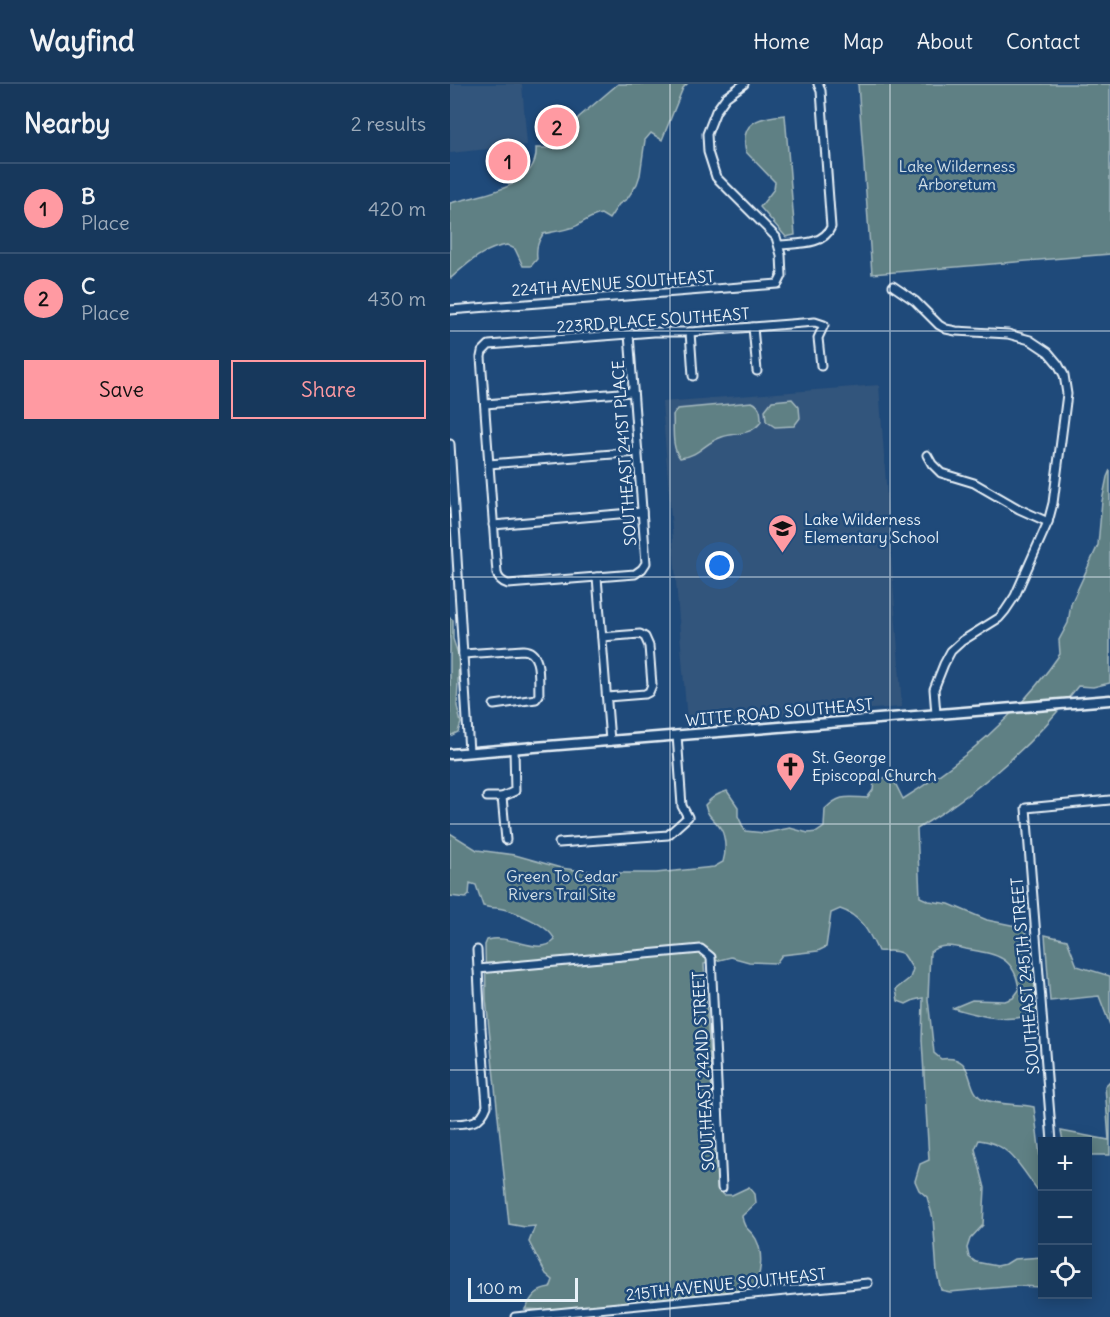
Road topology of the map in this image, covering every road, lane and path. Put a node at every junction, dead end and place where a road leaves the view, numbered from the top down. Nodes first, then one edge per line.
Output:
1 (744, 84) edge
2 (818, 84) edge
3 (780, 245) junction
4 (893, 286) dead end
5 (450, 310) edge
6 (753, 327) junction
7 (690, 332) junction
8 (629, 334) junction
9 (821, 366) dead end
10 (757, 371) dead end
11 (693, 376) dead end
12 (632, 392) junction
13 (485, 404) junction
14 (450, 444) edge
15 (638, 452) junction
16 (927, 455) dead end
17 (489, 464) junction
18 (642, 512) junction
19 (1048, 522) junction
20 (493, 525) junction
21 (597, 577) junction
22 (602, 638) junction
23 (463, 654) junction
24 (607, 697) junction
25 (1110, 700) edge
26 (494, 705) dead end
27 (936, 714) junction
28 (677, 735) junction
29 (610, 741) junction
30 (514, 749) junction
31 (469, 752) junction
32 (450, 754) edge
33 (487, 797) dead end
34 (502, 797) junction
35 (1110, 800) edge
36 (506, 840) dead end
37 (559, 843) dead end
38 (477, 950) dead end
39 (478, 969) junction
40 (450, 1124) edge
41 (1052, 1137) edge
42 (723, 1188) dead end
43 (868, 1283) dead end
44 (515, 1317) edge

1 - 3 street
2 - 3 street
3 - 5 street, 224TH AVENUE SOUTHEAST
4 - 19 street
6 - 7 street, 223RD PLACE SOUTHEAST
6 - 9 street, 223RD PLACE SOUTHEAST
6 - 10 street
7 - 8 street, 223RD PLACE SOUTHEAST
7 - 11 street
8 - 12 street, SOUTHEAST 241ST PLACE
8 - 13 street, 223RD PLACE SOUTHEAST
12 - 13 street
12 - 15 street, SOUTHEAST 241ST PLACE
13 - 17 street
14 - 23 street
15 - 17 street
15 - 18 street, SOUTHEAST 241ST PLACE
16 - 19 street
17 - 20 street
18 - 20 street
18 - 21 street, SOUTHEAST 241ST PLACE
19 - 27 street
20 - 21 street
21 - 22 street
22 - 24 street
22 - 24 street
23 - 26 street
23 - 31 street
24 - 29 street
25 - 27 street, WITTE ROAD SOUTHEAST
27 - 28 street, WITTE ROAD SOUTHEAST
28 - 29 street, WITTE ROAD SOUTHEAST
28 - 37 street
29 - 30 street, WITTE ROAD SOUTHEAST
30 - 31 street, WITTE ROAD SOUTHEAST
30 - 34 street
31 - 32 street, WITTE ROAD SOUTHEAST
33 - 34 street
34 - 36 street
35 - 41 street, SOUTHEAST 245TH STREET
38 - 39 street
39 - 40 street
39 - 42 street, SOUTHEAST 242ND STREET
43 - 44 street, 215TH AVENUE SOUTHEAST

